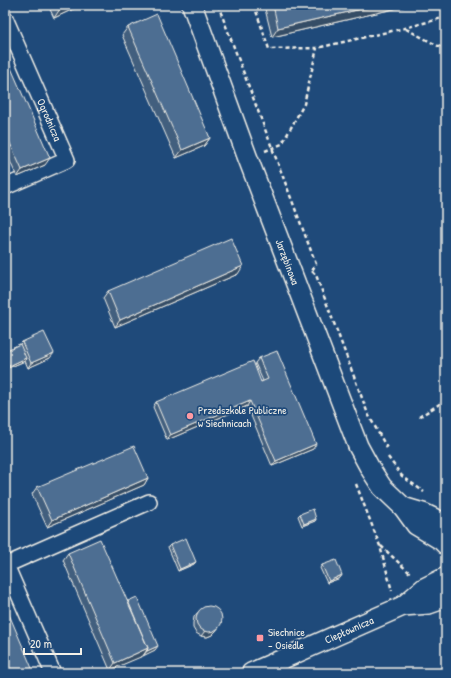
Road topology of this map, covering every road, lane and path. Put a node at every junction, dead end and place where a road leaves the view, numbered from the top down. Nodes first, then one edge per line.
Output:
1 (192, 5) edge
2 (218, 5) edge
3 (254, 5) edge
4 (446, 17) edge
5 (5, 18) edge
6 (405, 28) junction
7 (317, 48) junction
8 (446, 50) edge
9 (272, 148) junction
10 (248, 156) junction
11 (5, 187) edge
12 (309, 275) dead end
13 (358, 384) dead end
14 (446, 400) edge
15 (420, 417) dead end
16 (388, 450) dead end
17 (384, 452) dead end
18 (428, 496) dead end
19 (149, 502) dead end
20 (403, 507) junction
21 (446, 524) edge
22 (446, 545) edge
23 (380, 546) dead end
24 (412, 575) dead end
25 (446, 577) edge
26 (446, 598) edge
27 (403, 606) junction
28 (53, 673) edge
29 (251, 673) edge

1 - 10 street, Jarzębinowa
2 - 9 path
3 - 7 path
4 - 6 path
5 - 11 street, Ogrodnicza
6 - 7 path
6 - 8 path
7 - 9 path
9 - 10 path
9 - 12 path
10 - 20 street, Jarzębinowa
13 - 16 path
14 - 15 path
17 - 18 path
19 - 28 street
20 - 21 street, Jarzębinowa
20 - 22 street, Jarzębinowa
23 - 24 path
25 - 27 street, Ciepłownicza
26 - 27 street, Ciepłownicza
27 - 29 street, Ciepłownicza

